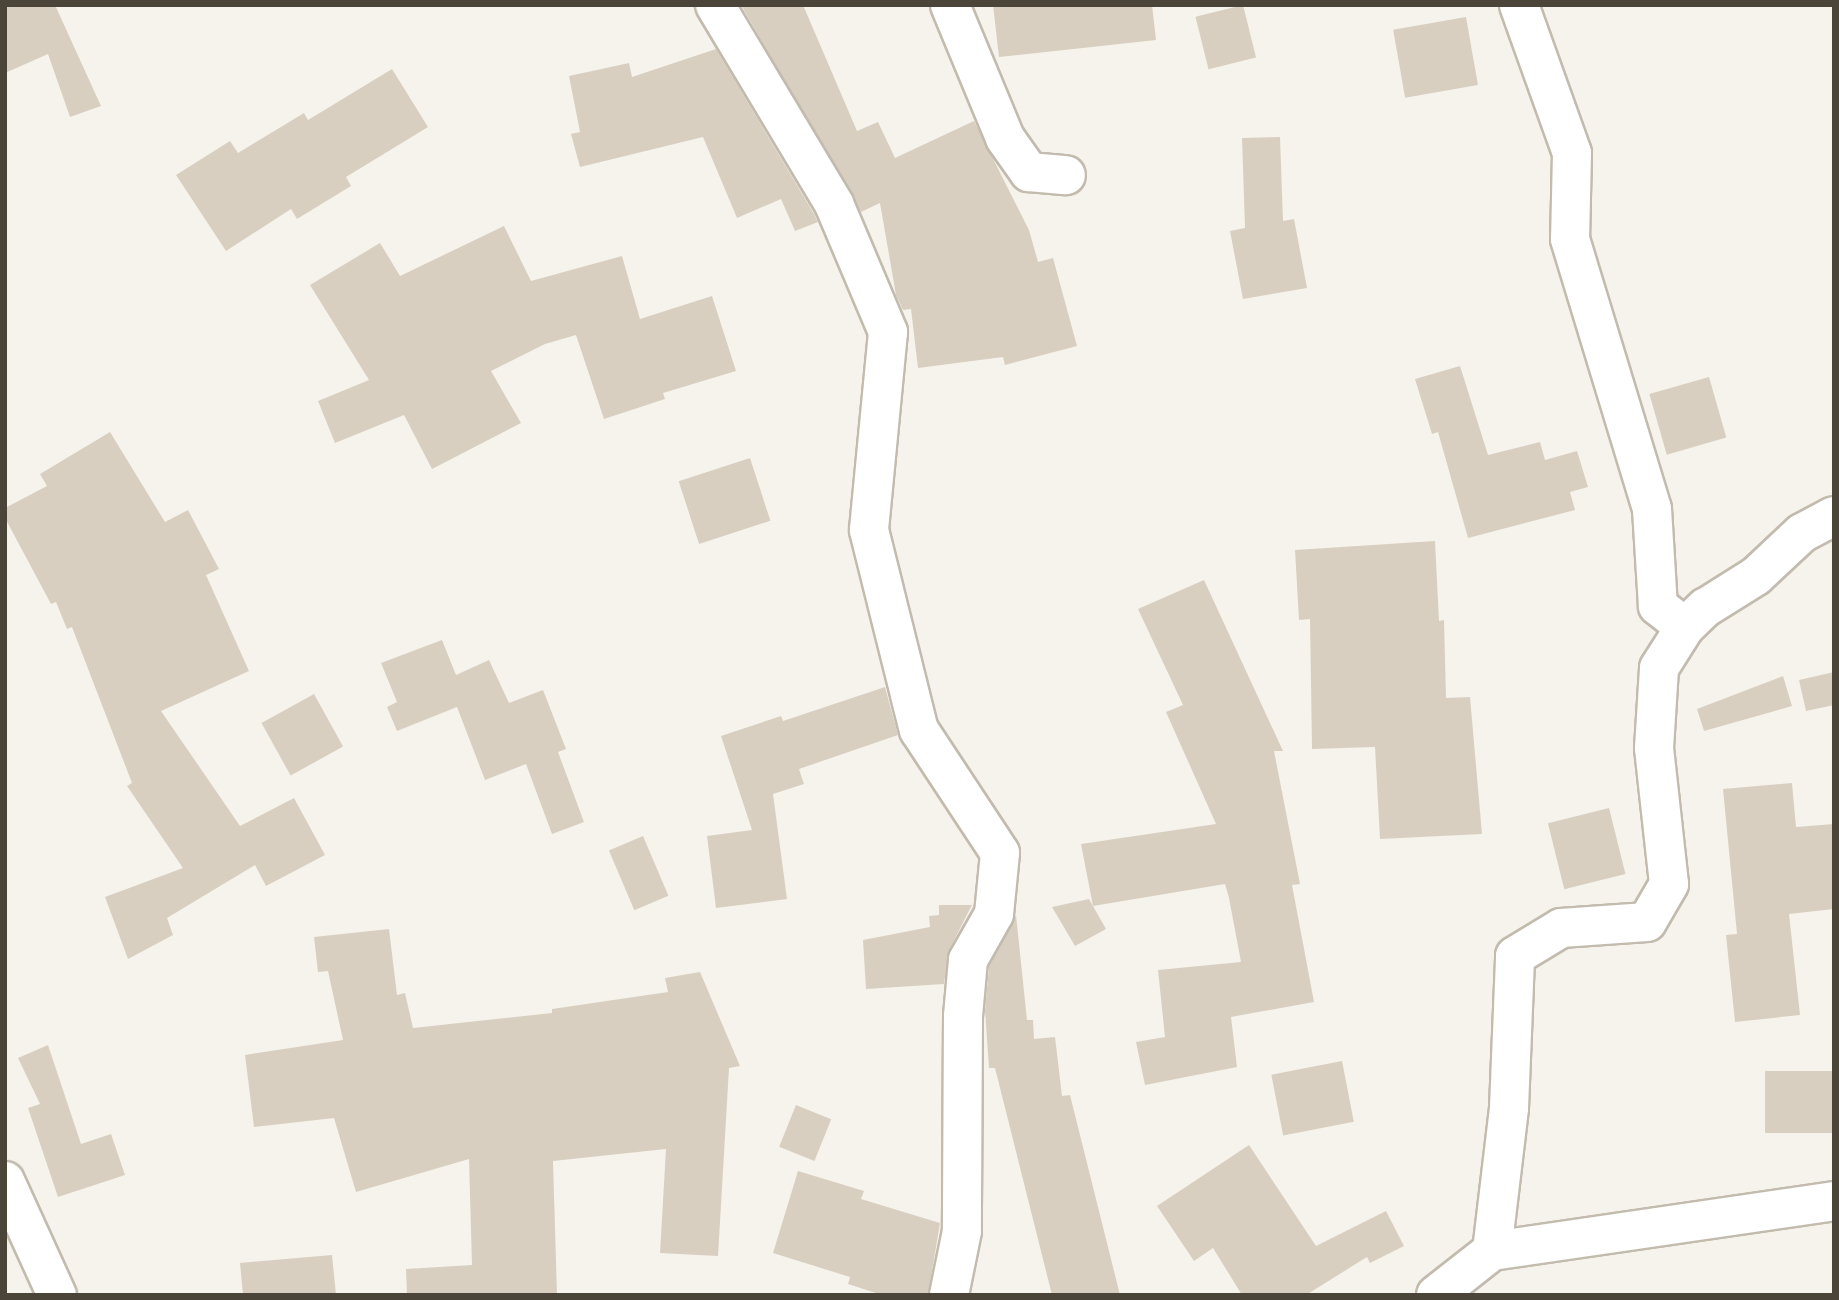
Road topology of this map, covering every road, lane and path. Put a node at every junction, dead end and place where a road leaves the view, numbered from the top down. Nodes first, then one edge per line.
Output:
1 (715, 5) edge
2 (950, 5) edge
3 (1519, 5) edge
4 (1066, 175) dead end
5 (1834, 516) edge
6 (1685, 627) junction
7 (5, 1181) edge
8 (1834, 1201) edge
9 (1492, 1251) junction
10 (57, 1295) edge
11 (949, 1295) edge
12 (1436, 1295) edge

1 - 11 street
2 - 4 street
3 - 6 street
5 - 6 street
6 - 9 street
7 - 10 street
8 - 9 street
9 - 12 street

